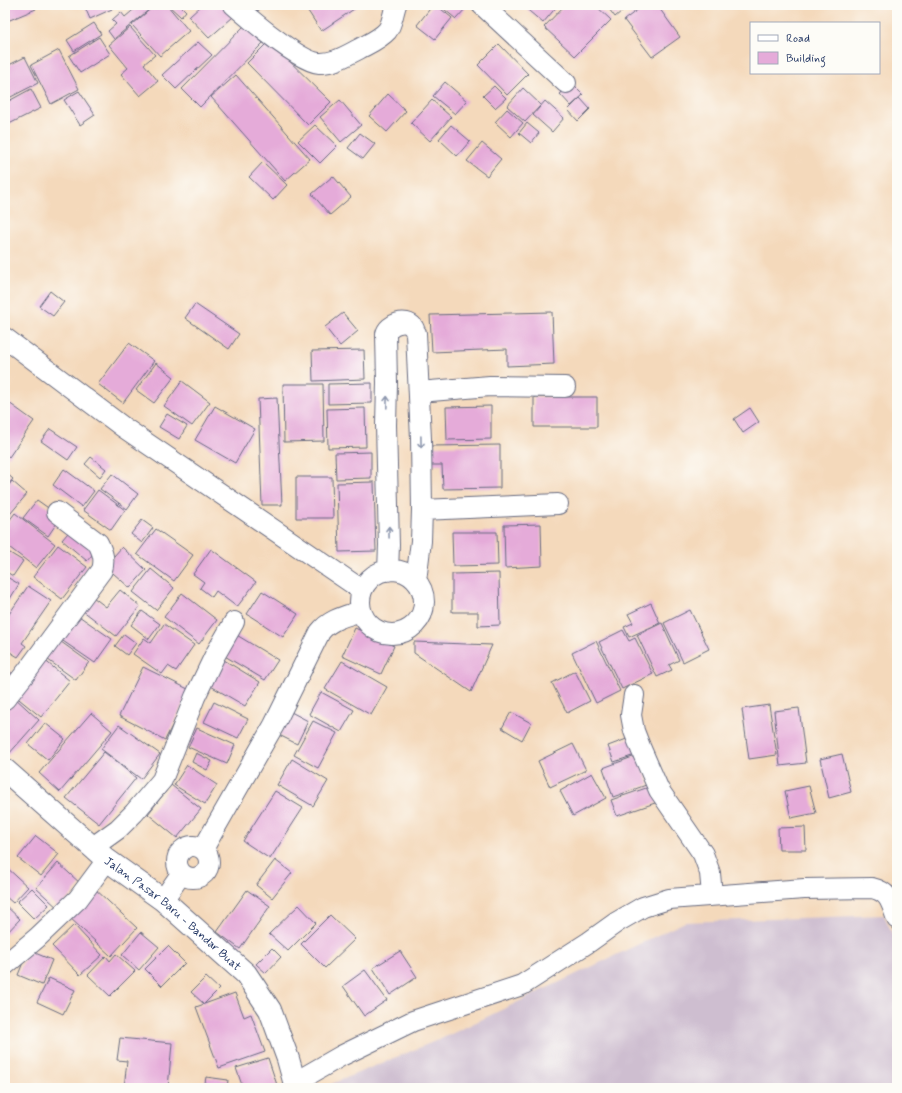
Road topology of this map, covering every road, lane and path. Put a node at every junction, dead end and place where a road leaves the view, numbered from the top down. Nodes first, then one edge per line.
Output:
1 (234, 5) edge
2 (396, 5) edge
3 (482, 5) edge
4 (566, 83) dead end
5 (5, 338) edge
6 (565, 387) dead end
7 (419, 392) junction
8 (558, 504) dead end
9 (422, 510) junction
10 (57, 512) dead end
11 (388, 571) junction
12 (416, 581) junction
13 (362, 590) junction
14 (361, 611) junction
15 (234, 622) dead end
16 (634, 695) dead end
17 (5, 699) edge
18 (5, 770) edge
19 (100, 853) junction
20 (712, 895) junction
21 (163, 900) junction
22 (897, 919) edge
23 (5, 965) edge
24 (295, 1085) edge

1 - 2 street
3 - 4 street
5 - 13 street
6 - 7 street
7 -> 9 street
11 -> 7 street
8 - 9 street
9 - 12 street
10 - 17 street
11 - 12 street
11 - 13 street
12 - 14 street
13 - 14 street
14 - 21 street
15 - 19 street
16 - 20 street
18 - 19 street, Jalan Pasar Baru - Bandar Buat
19 - 21 street, Jalan Pasar Baru - Bandar Buat
19 - 23 street
20 - 22 street
20 - 24 street
21 - 24 street, Jalan Pasar Baru - Bandar Buat

